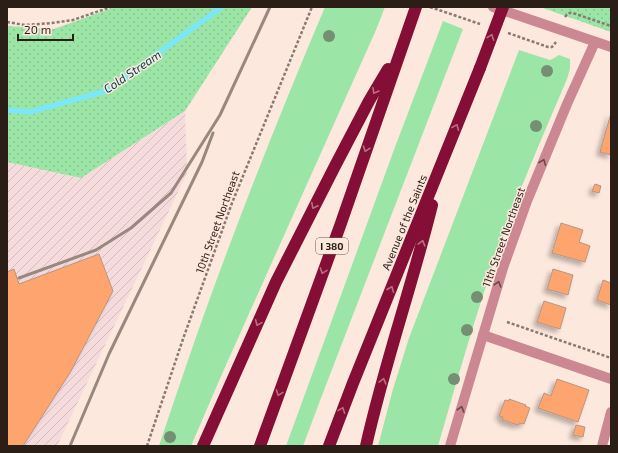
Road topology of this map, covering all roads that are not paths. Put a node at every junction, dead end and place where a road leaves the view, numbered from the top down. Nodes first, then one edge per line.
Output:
1 (416, 7) edge
2 (493, 7) edge
3 (503, 7) edge
4 (595, 42) junction
5 (403, 43) junction
6 (611, 47) edge
7 (442, 163) junction
8 (483, 335) junction
9 (611, 379) edge
10 (611, 412) edge
11 (203, 446) edge
12 (260, 446) edge
13 (329, 446) edge
14 (366, 446) edge
15 (450, 446) edge
16 (602, 446) edge

1 - 5 highway, I 380
2 - 4 street
7 -> 3 highway, Avenue of the Saints, bridge
4 - 6 street
8 -> 4 street, 11th Street Northeast
5 -> 11 highway
5 -> 12 highway, I 380
13 -> 7 highway, Avenue of the Saints
14 -> 7 highway
8 - 9 street
15 -> 8 street, 11th Street Northeast
10 - 16 street

